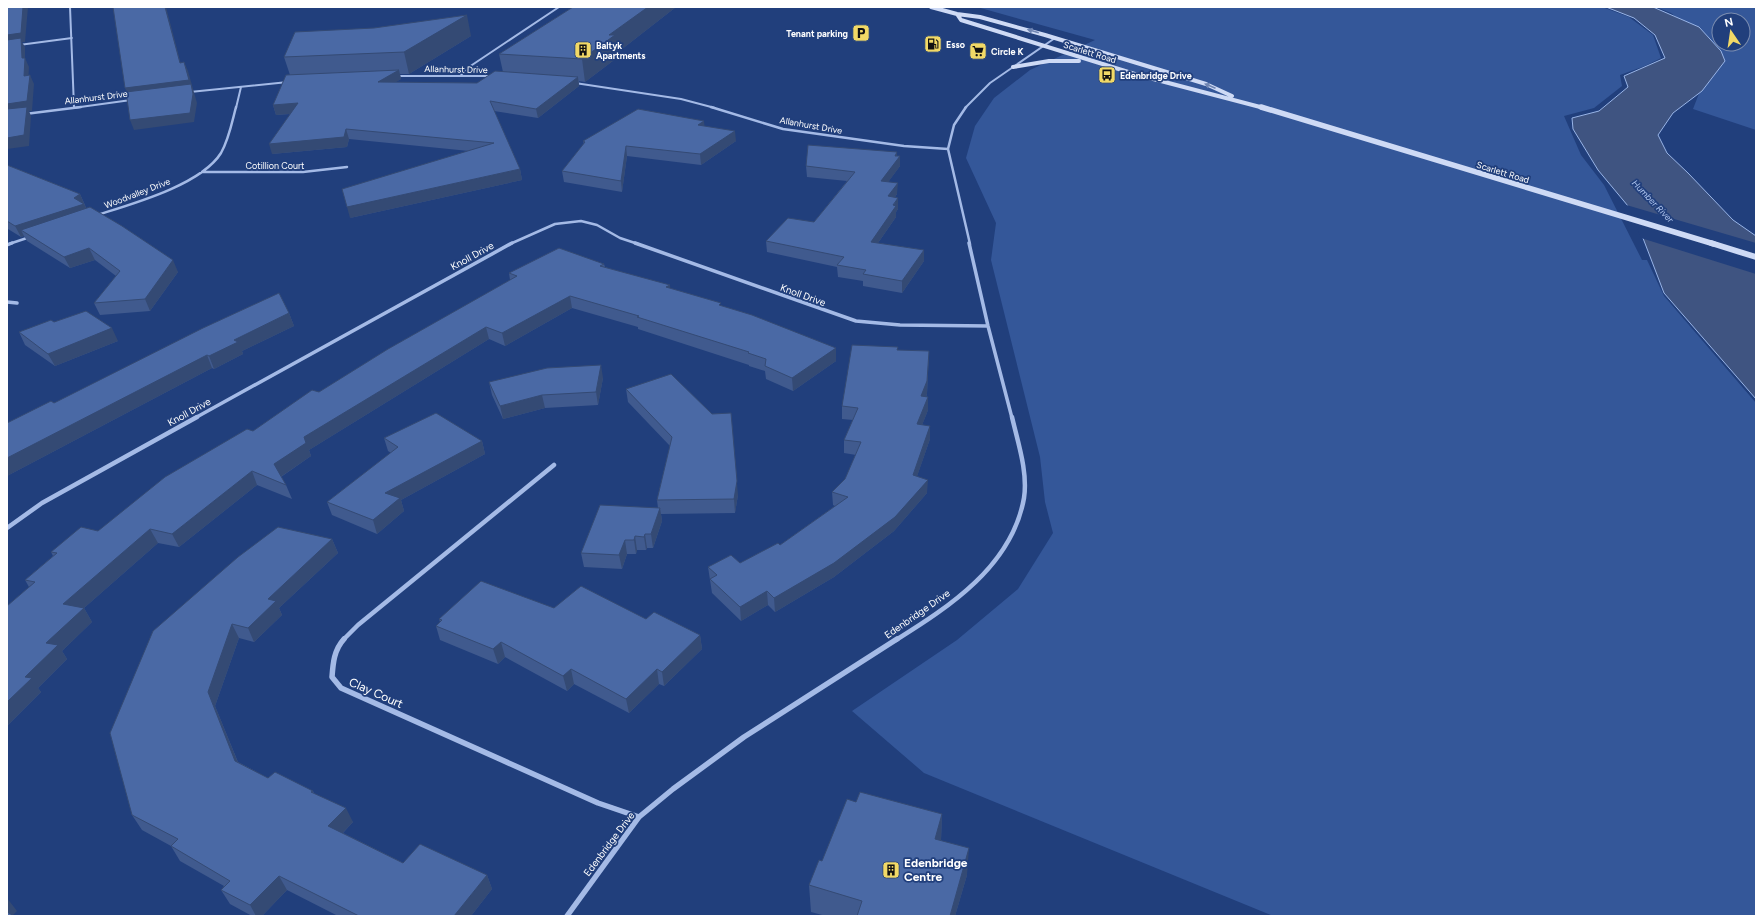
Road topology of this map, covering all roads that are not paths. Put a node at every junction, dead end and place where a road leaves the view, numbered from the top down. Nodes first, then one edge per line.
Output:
1 (70, 7) edge
2 (559, 7) edge
3 (932, 7) edge
4 (957, 14) junction
5 (72, 38) junction
6 (1055, 38) junction
7 (14, 46) edge
8 (1044, 47) junction
9 (1092, 62) junction
10 (1013, 67) junction
11 (460, 75) junction
12 (388, 76) edge
13 (493, 76) edge
14 (294, 81) edge
15 (570, 82) edge
16 (241, 87) junction
17 (186, 93) edge
18 (134, 99) edge
19 (1246, 102) junction
20 (74, 107) junction
21 (22, 115) edge
22 (948, 149) junction
23 (347, 167) dead end
24 (202, 172) junction
25 (94, 216) edge
26 (36, 235) edge
27 (7, 245) edge
28 (1756, 257) edge
29 (7, 302) edge
30 (17, 303) dead end
31 (988, 326) junction
32 (554, 465) dead end
33 (7, 528) edge
34 (639, 817) junction
35 (567, 916) edge

1 - 5 street
2 - 11 street
3 - 4 main road, Scarlett Road
6 -> 4 main road, Scarlett Road
4 - 8 main road, Scarlett Road
5 - 7 street
5 - 20 street
6 - 8 street, Edenbridge Drive
19 -> 6 main road, Scarlett Road
8 - 9 main road, Scarlett Road
8 - 10 street, Edenbridge Drive
9 - 10 main road
9 - 19 main road, Scarlett Road
10 - 22 street, Edenbridge Drive
11 - 12 street, Allanhurst Drive
11 - 13 street, Allanhurst Drive
14 - 16 street
15 - 22 street, Allanhurst Drive
16 - 17 street
16 - 24 street, Woodvalley Drive
18 - 20 street, Allanhurst Drive
19 - 28 main road, Scarlett Road
20 - 21 street, Allanhurst Drive
22 - 31 street, Edenbridge Drive
23 - 24 street, Cotillion Court
24 - 25 street, Woodvalley Drive
26 - 27 street
29 - 30 street
31 - 33 street, Knoll Drive
31 - 34 street, Edenbridge Drive
32 - 34 street, Clay Court
34 - 35 street, Edenbridge Drive

